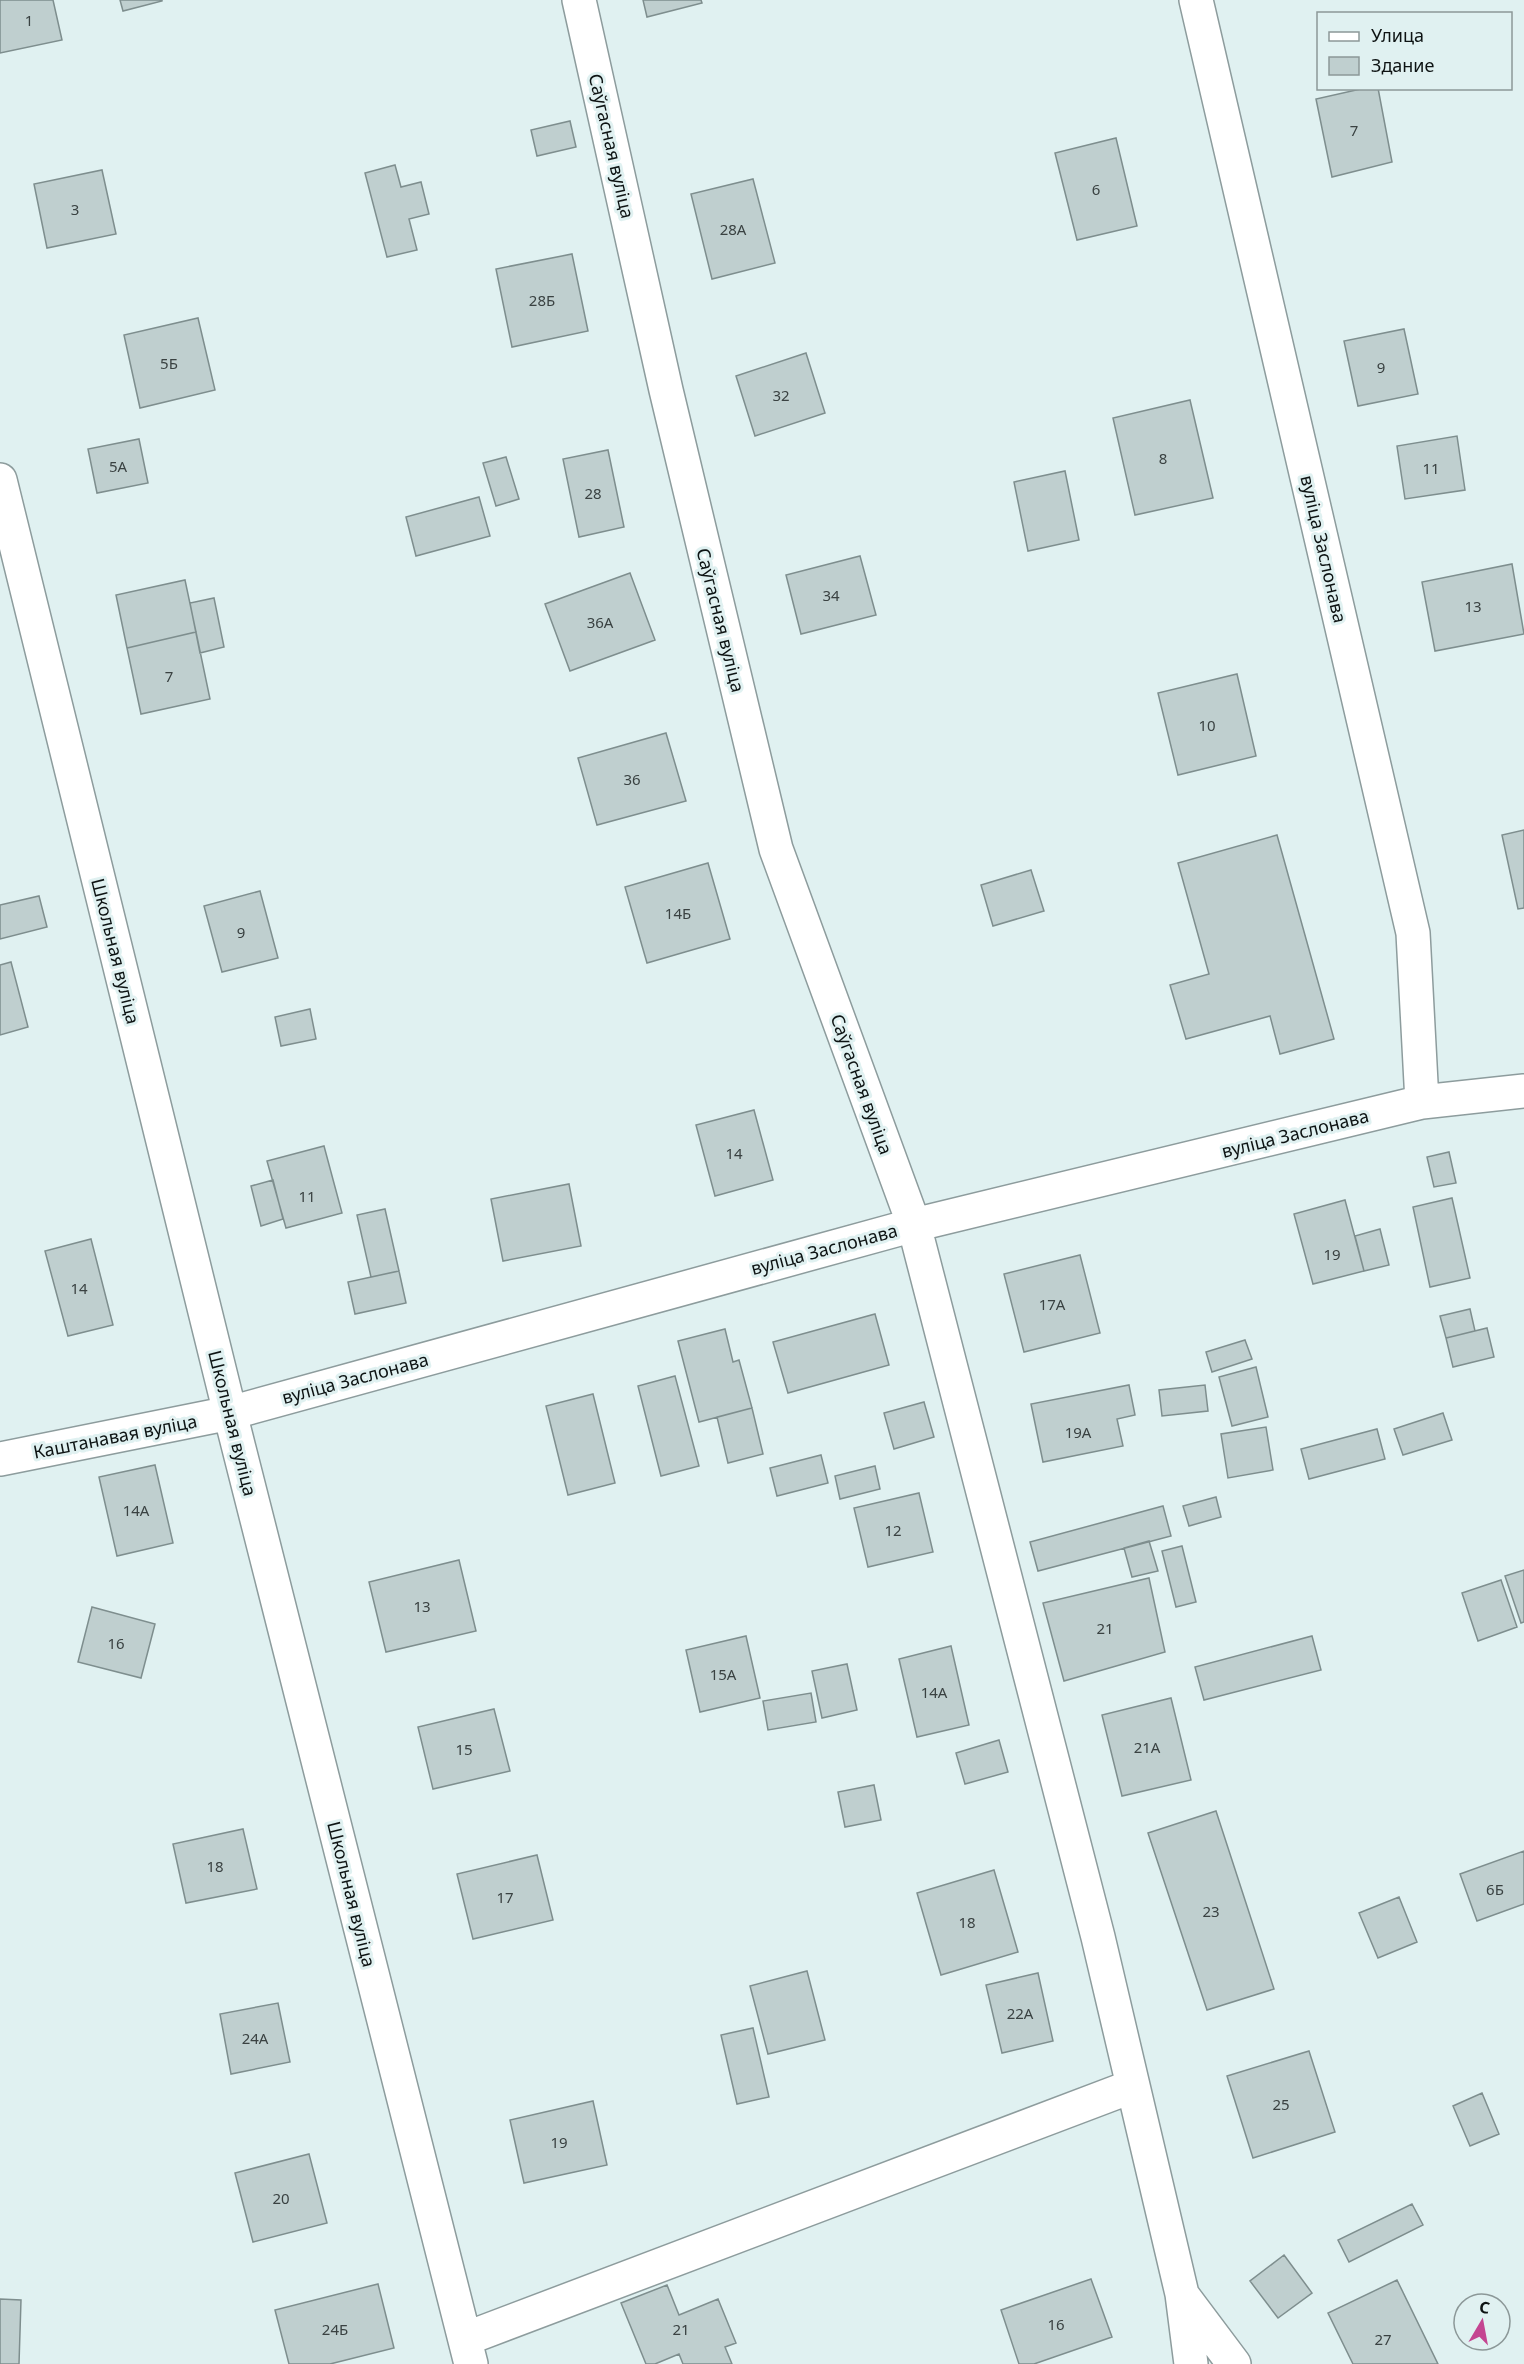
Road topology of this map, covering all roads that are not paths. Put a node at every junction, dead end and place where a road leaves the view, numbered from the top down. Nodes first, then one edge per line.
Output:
1 (579, 0) edge
2 (1196, 0) edge
3 (0, 480) edge
4 (1524, 1091) edge
5 (1422, 1102) junction
6 (914, 1225) junction
7 (230, 1413) junction
8 (0, 1459) edge
9 (1133, 2086) junction
10 (1182, 2295) junction
11 (468, 2352) edge
12 (1191, 2364) edge
13 (1234, 2364) edge

1 - 6 street, Саўгасная вуліца
2 - 5 street, вуліца Заслонава
3 - 7 street, Школьная вуліца
4 - 5 street, вуліца Заслонава
5 - 6 street, вуліца Заслонава
6 - 7 street, вуліца Заслонава
6 - 9 street, Саўгасная вуліца
7 - 8 street, Каштанавая вуліца
7 - 11 street, Школьная вуліца
9 - 10 street, Саўгасная вуліца
9 - 11 street
10 - 12 street, Саўгасная вуліца
10 - 13 street

